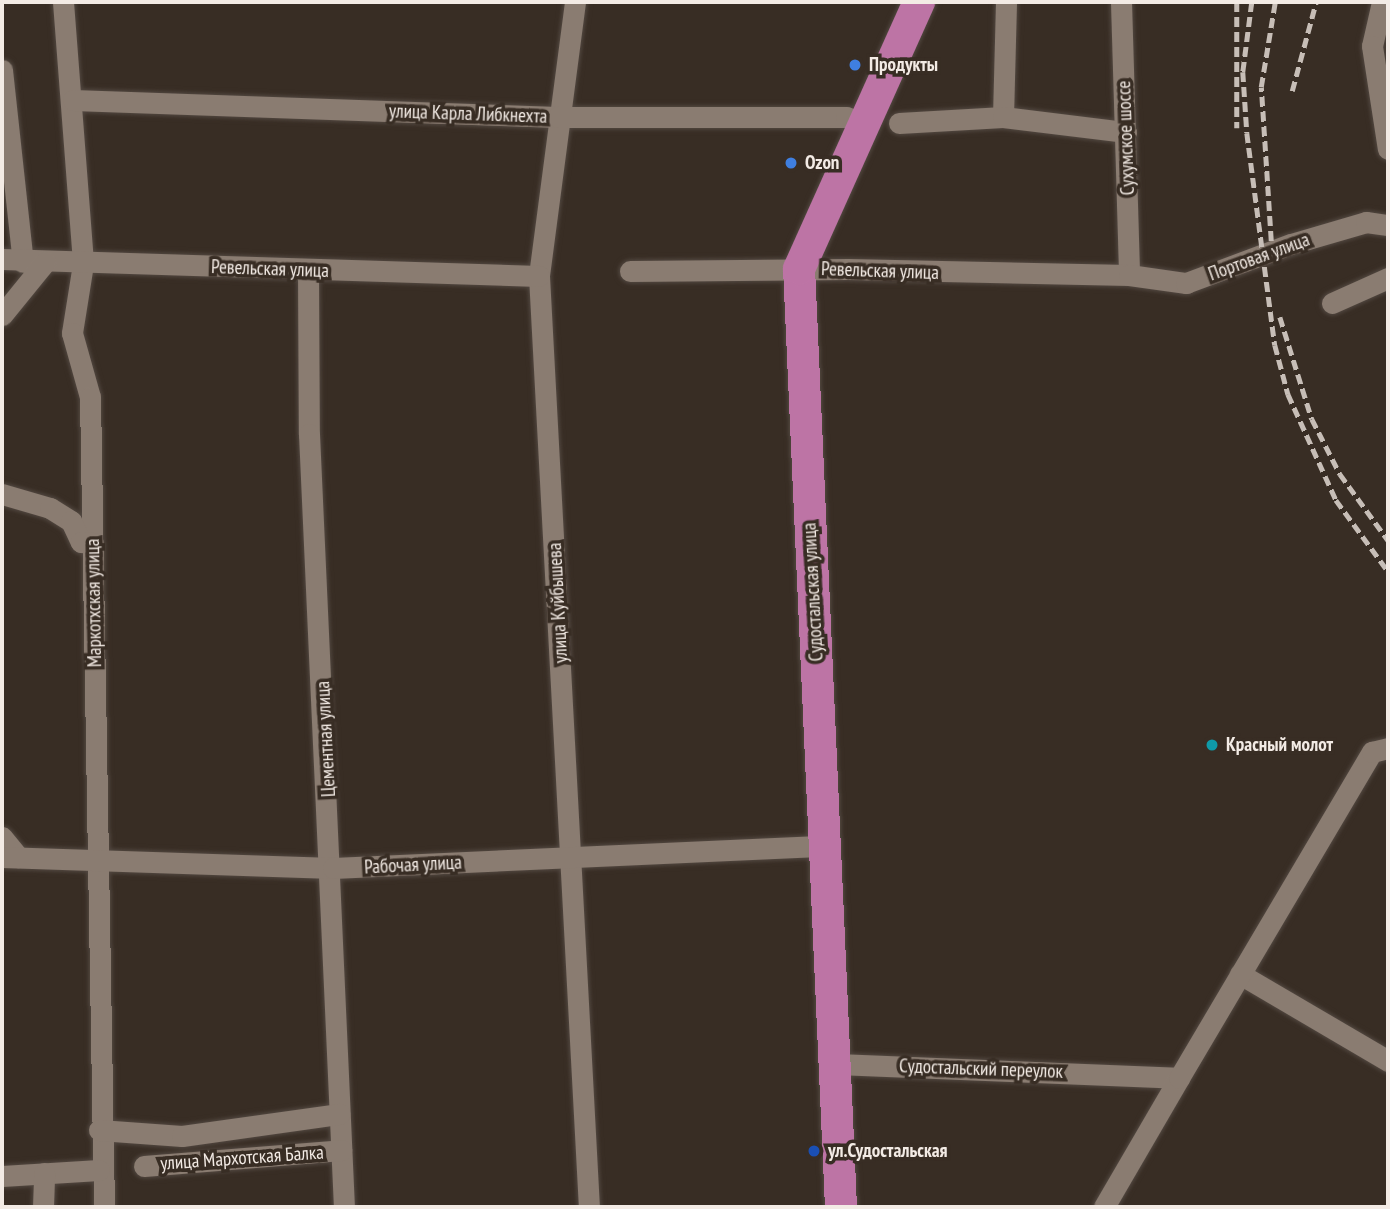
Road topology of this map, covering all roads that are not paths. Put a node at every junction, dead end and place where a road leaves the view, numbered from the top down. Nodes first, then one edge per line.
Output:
1 (63, 2) edge
2 (575, 2) edge
3 (919, 2) edge
4 (1006, 2) edge
5 (1121, 2) edge
6 (1382, 2) edge
7 (2, 70) edge
8 (73, 100) junction
9 (558, 117) junction
10 (1003, 117) junction
11 (863, 123) junction
12 (899, 123) dead end
13 (1126, 132) junction
14 (1388, 149) edge
15 (1388, 225) edge
16 (12, 260) edge
17 (45, 262) junction
18 (83, 264) junction
19 (799, 269) junction
20 (308, 270) junction
21 (631, 271) dead end
22 (1129, 275) junction
23 (539, 276) junction
24 (1388, 278) edge
25 (1332, 303) dead end
26 (2, 315) edge
27 (2, 494) edge
28 (93, 543) junction
29 (1388, 748) edge
30 (2, 837) edge
31 (825, 846) junction
32 (10, 857) edge
33 (573, 857) junction
34 (97, 864) junction
35 (333, 869) junction
36 (1240, 974) junction
37 (1388, 1061) edge
38 (835, 1064) junction
39 (1179, 1078) junction
40 (339, 1114) junction
41 (99, 1130) junction
42 (182, 1136) junction
43 (341, 1150) junction
44 (183, 1162) junction
45 (144, 1166) dead end
46 (99, 1170) junction
47 (44, 1173) junction
48 (2, 1176) edge
49 (43, 1207) edge
50 (104, 1207) edge
51 (344, 1207) edge
52 (589, 1207) edge
53 (841, 1207) edge
54 (1104, 1207) edge

1 - 8 street, Маркотхская улица
2 - 9 street, улица Куйбышева
3 - 11 highway, Судостальская улица
4 - 10 street
5 - 13 street, Сухумское шоссе
6 - 14 street
7 - 16 street
8 - 9 street, улица Карла Либкнехта
8 - 18 street, Маркотхская улица
9 - 11 street, улица Карла Либкнехта
9 - 23 street, улица Куйбышева
10 - 12 street
10 - 13 street
11 - 19 highway, Судостальская улица
13 - 22 street, Сухумское шоссе
15 - 22 street, Портовая улица
16 - 17 street, Ревельская улица
17 - 18 street, Ревельская улица
17 - 26 street
18 - 20 street, Ревельская улица
18 - 28 street, Маркотхская улица
19 - 21 street, Ревельская улица
19 - 22 street, Ревельская улица
19 - 31 highway, Судостальская улица
20 - 23 street, Ревельская улица
20 - 35 street, Цементная улица
23 - 33 street, улица Куйбышева
24 - 25 street
27 - 28 street
28 - 34 street, Маркотхская улица
29 - 36 street
30 - 32 street
31 - 33 street, Рабочая улица
31 - 38 highway, Судостальская улица
32 - 34 street, Рабочая улица
33 - 35 street, Рабочая улица
33 - 52 street, улица Куйбышева
34 - 35 street, Рабочая улица
34 - 41 street, Маркотхская улица
35 - 40 street, Цементная улица
36 - 37 street
36 - 39 street
38 - 39 street, Судостальский переулок
38 - 53 highway, Судостальская улица
39 - 54 street
40 - 42 street, улица Мархотская Балка
40 - 43 street, Цементная улица
41 - 42 street, улица Мархотская Балка
41 - 46 street, Маркотхская улица
42 - 44 street
43 - 44 street, улица Мархотская Балка
43 - 51 street, Цементная улица
44 - 45 street, улица Мархотская Балка
46 - 47 street
46 - 50 street, Маркотхская улица
47 - 48 street
47 - 49 street

